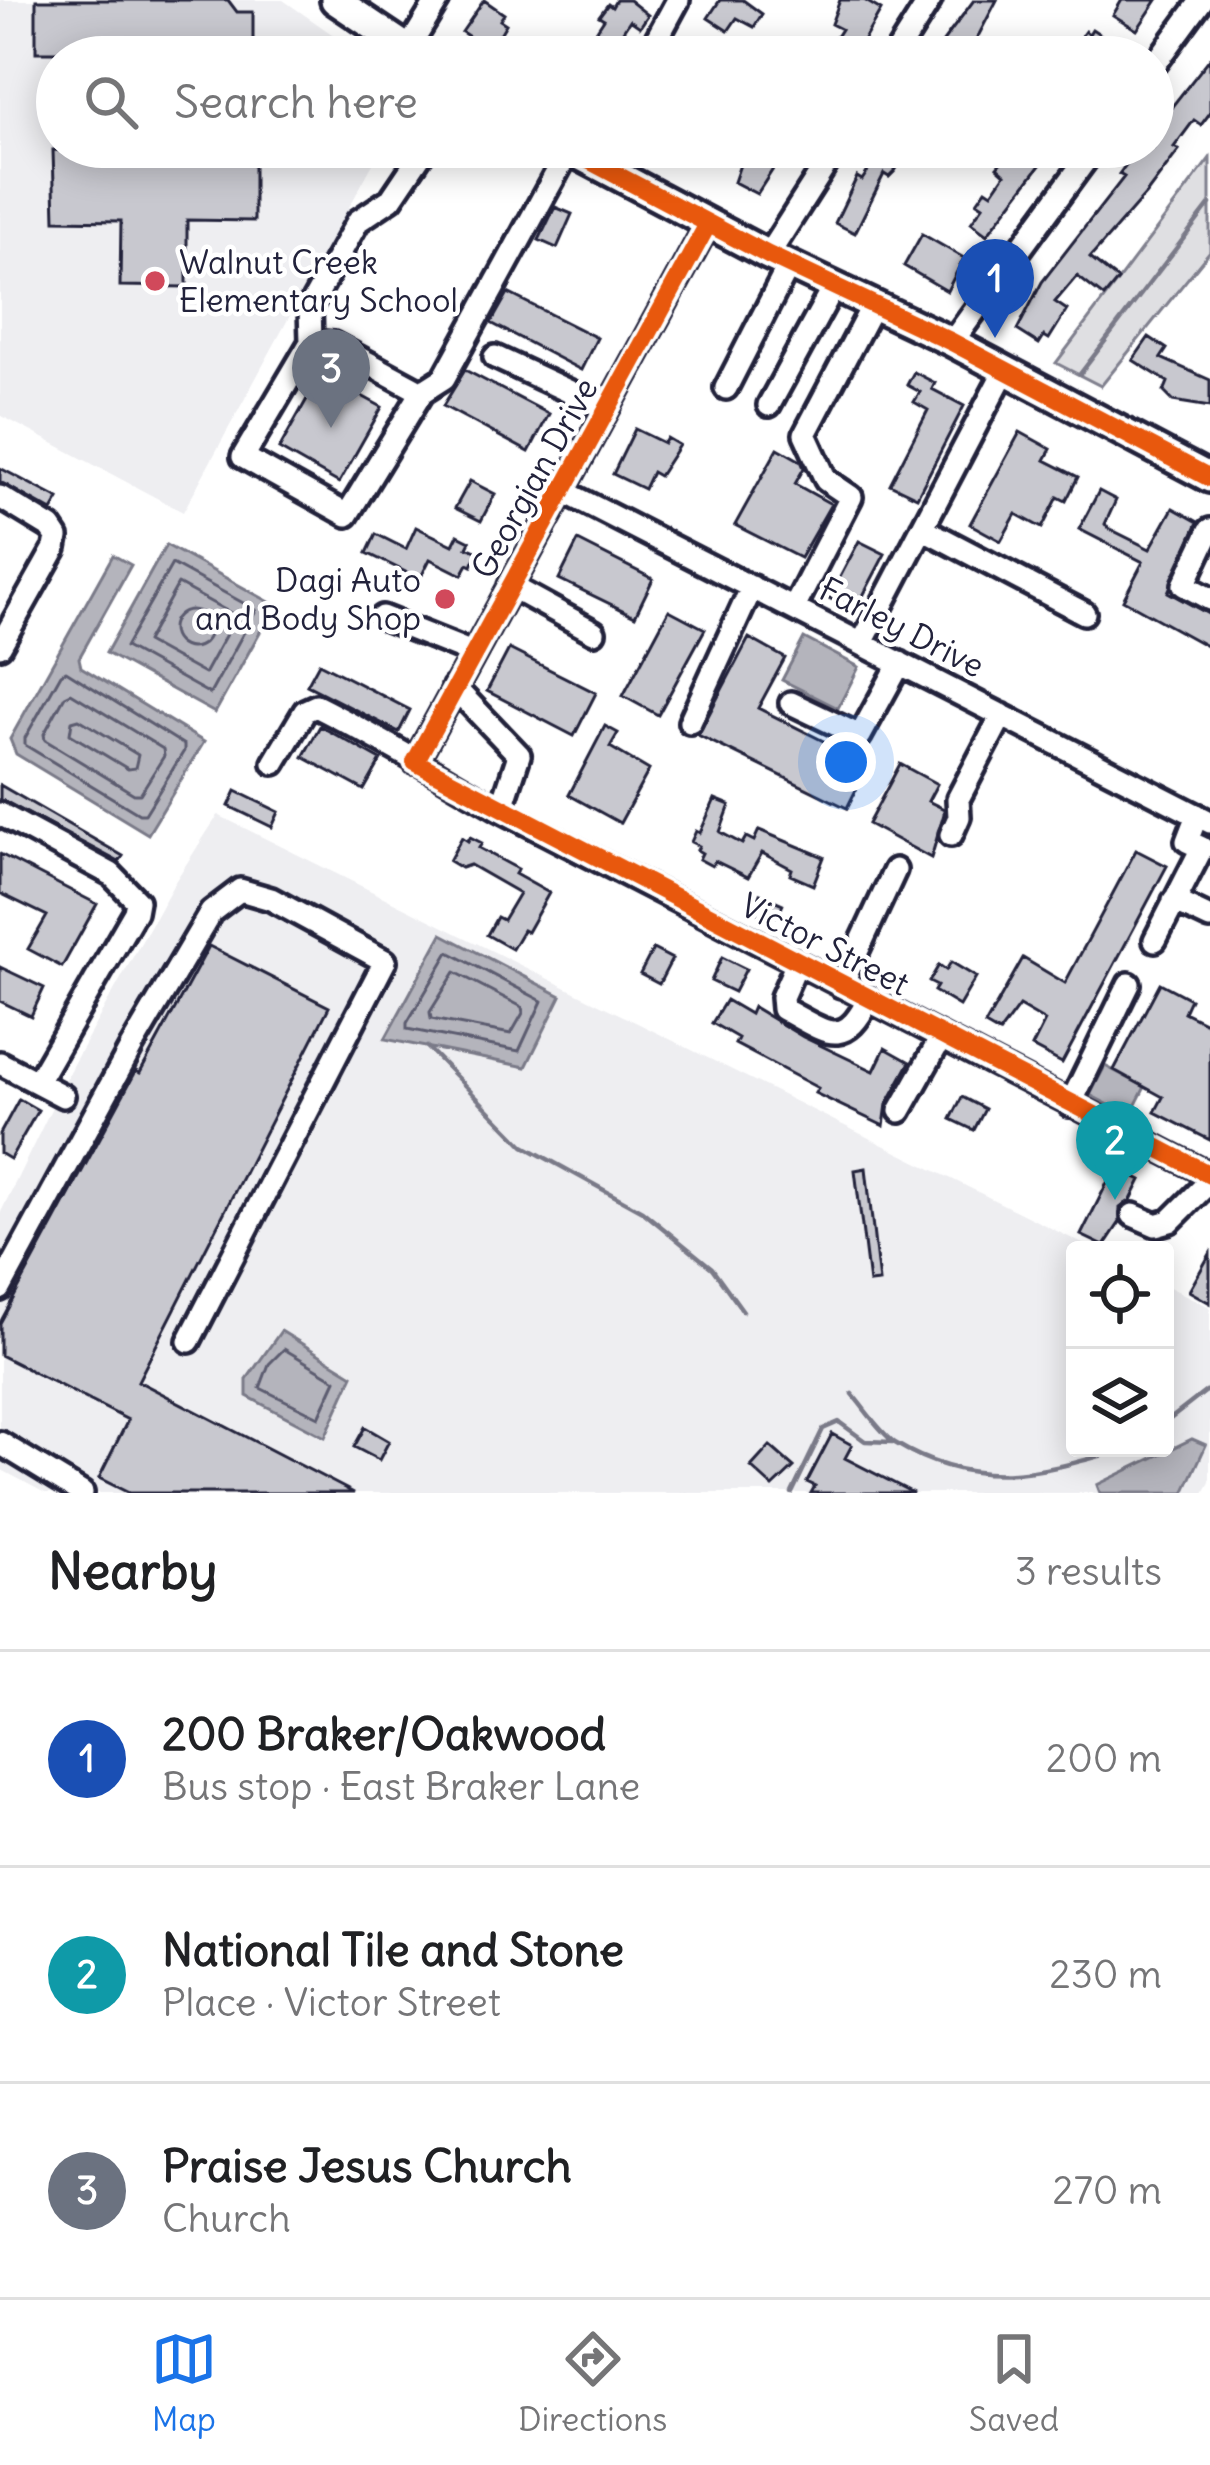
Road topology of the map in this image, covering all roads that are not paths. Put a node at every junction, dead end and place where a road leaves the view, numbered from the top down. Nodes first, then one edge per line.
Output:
1 (335, 0) edge
2 (438, 0) edge
3 (678, 0) edge
4 (930, 0) edge
5 (1202, 0) edge
6 (389, 36) edge
7 (422, 36) edge
8 (658, 36) edge
9 (907, 36) edge
10 (1174, 38) edge
11 (412, 168) edge
12 (555, 168) edge
13 (619, 168) edge
14 (826, 168) edge
15 (1080, 168) edge
16 (708, 224) junction
17 (779, 260) junction
18 (834, 286) junction
19 (873, 305) junction
20 (311, 342) junction
21 (952, 342) junction
22 (496, 357) dead end
23 (1005, 370) junction
24 (726, 388) dead end
25 (422, 392) junction
26 (769, 405) dead end
27 (607, 409) junction
28 (1210, 478) edge
29 (563, 491) junction
30 (0, 497) edge
31 (922, 528) junction
32 (1210, 530) edge
33 (510, 586) junction
34 (752, 587) junction
35 (1210, 599) edge
36 (794, 608) junction
37 (1084, 613) dead end
38 (382, 617) dead end
39 (594, 632) dead end
40 (862, 643) junction
41 (0, 646) edge
42 (472, 653) junction
43 (900, 663) junction
44 (454, 687) junction
45 (791, 703) dead end
46 (1001, 716) junction
47 (690, 722) dead end
48 (415, 762) junction
49 (274, 763) dead end
50 (501, 810) junction
51 (0, 814) edge
52 (1204, 818) edge
53 (951, 835) dead end
54 (1204, 857) edge
55 (895, 871) dead end
56 (1174, 902) junction
57 (1210, 918) edge
58 (1154, 940) dead end
59 (797, 963) junction
60 (1130, 984) dead end
61 (841, 986) junction
62 (868, 1000) junction
63 (941, 1038) junction
64 (0, 1063) edge
65 (37, 1082) junction
66 (63, 1096) dead end
67 (1070, 1105) junction
68 (900, 1111) dead end
69 (1210, 1178) edge
70 (1132, 1215) dead end
71 (0, 1289) edge
72 (190, 1340) dead end
73 (0, 1443) edge
74 (82, 1493) edge

1 - 6 main road
2 - 7 street
3 - 8 street
4 - 9 street
5 - 10 street
11 - 20 street
12 - 25 street
13 - 16 main road
14 - 17 street
15 - 21 street
16 - 17 main road
16 - 27 street, Georgian Drive
17 - 18 main road
17 - 24 street
18 - 19 main road
18 - 26 street
19 - 21 main road
19 - 36 street
20 - 25 street
20 - 25 street
21 - 23 main road
22 - 27 street
23 - 28 main road
23 - 31 street
27 - 29 street, Georgian Drive
29 - 33 street, Georgian Drive
29 - 34 street, Farley Drive
30 - 41 street
31 - 37 street
31 - 40 street
32 - 35 street
33 - 39 street
33 - 42 street, Georgian Drive
34 - 36 street, Farley Drive
34 - 47 street
36 - 40 street, Farley Drive
38 - 42 street
40 - 43 street, Farley Drive
42 - 44 street, Georgian Drive
43 - 45 street
43 - 46 street, Farley Drive
44 - 48 street, Georgian Drive
44 - 50 street
46 - 52 street, Farley Drive
46 - 53 street
48 - 49 street, Victor Street
48 - 50 street, Victor Street
50 - 59 street, Victor Street
51 - 65 street
52 - 54 street
54 - 56 street
55 - 61 street
56 - 57 street
56 - 58 street
59 - 61 street, Victor Street
59 - 62 street
60 - 67 street
61 - 62 street, Victor Street
62 - 63 street, Victor Street
63 - 67 street, Victor Street
63 - 68 street
64 - 65 street
65 - 66 street
67 - 69 street, Victor Street
69 - 70 street
71 - 72 street
73 - 74 street

